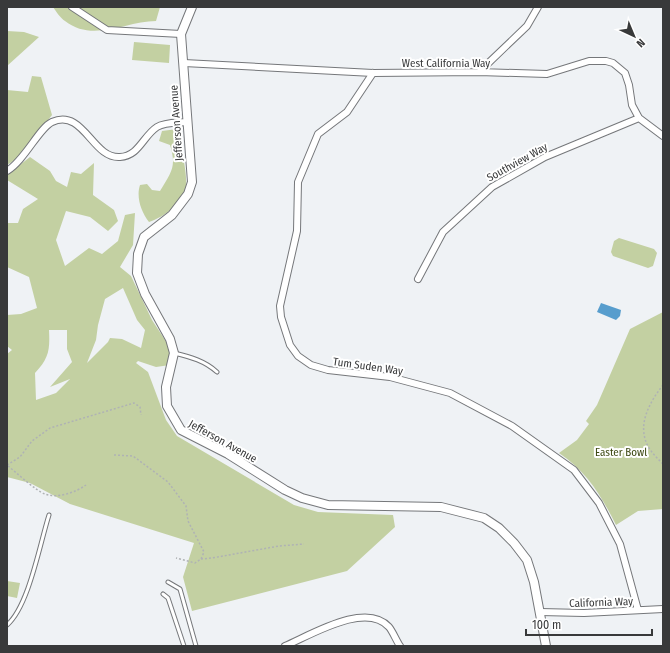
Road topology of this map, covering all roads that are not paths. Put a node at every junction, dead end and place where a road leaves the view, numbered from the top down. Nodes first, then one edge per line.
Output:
1 (72, 7) edge
2 (192, 7) edge
3 (538, 7) edge
4 (181, 34) junction
5 (184, 63) junction
6 (480, 72) junction
7 (373, 73) junction
8 (639, 118) junction
9 (187, 122) junction
10 (663, 136) edge
11 (7, 171) edge
12 (418, 279) dead end
13 (174, 353) junction
14 (217, 372) dead end
15 (49, 515) dead end
16 (168, 582) dead end
17 (163, 594) dead end
18 (663, 609) edge
19 (638, 610) junction
20 (540, 612) junction
21 (7, 625) edge
22 (184, 646) edge
23 (196, 646) edge
24 (285, 646) edge
25 (400, 646) edge
26 (546, 646) edge

1 - 4 street
2 - 4 street, Jefferson Avenue
3 - 6 street
4 - 5 street, Jefferson Avenue
5 - 7 street, West California Way
5 - 9 street, Jefferson Avenue
6 - 7 street, West California Way
6 - 8 street, West California Way
7 - 19 street, Tum Suden Way
8 - 10 street, West California Way
8 - 12 street, Southview Way
9 - 11 street
9 - 13 street, Jefferson Avenue
13 - 14 lane
13 - 20 street, Jefferson Avenue
15 - 21 lane
16 - 23 lane
17 - 22 lane
18 - 19 street, California Way
19 - 20 street, California Way
20 - 26 street, Jefferson Avenue
24 - 25 street

